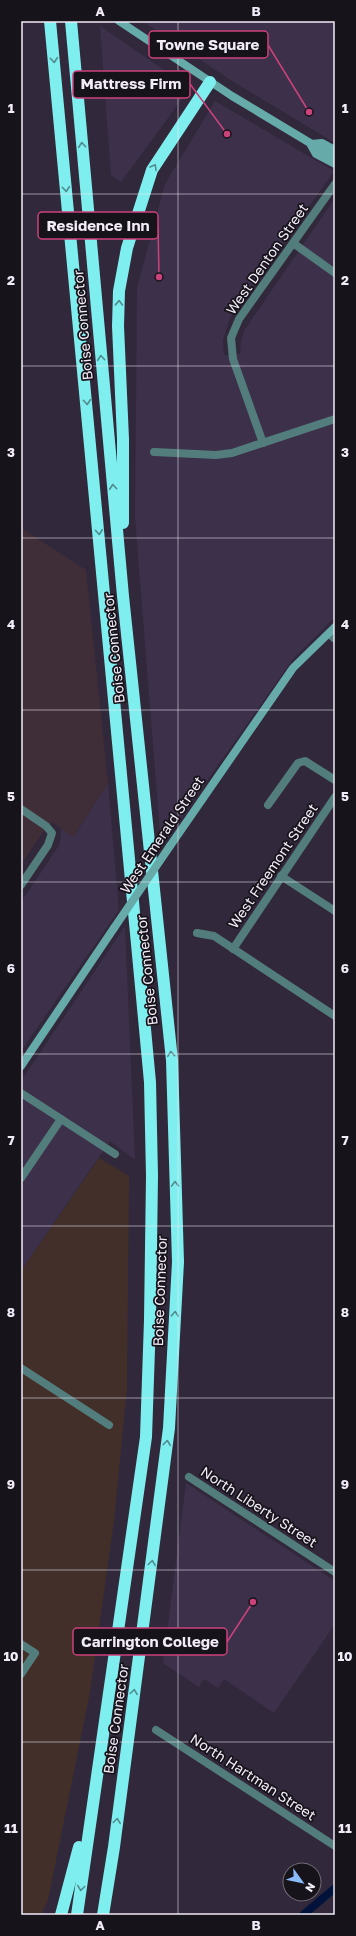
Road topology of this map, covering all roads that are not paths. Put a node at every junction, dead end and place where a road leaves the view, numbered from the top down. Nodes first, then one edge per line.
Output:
1 (50, 21) edge
2 (118, 21) edge
3 (71, 26) edge
4 (210, 82) junction
5 (311, 144) junction
6 (335, 150) edge
7 (335, 158) edge
8 (335, 164) edge
9 (335, 184) edge
10 (293, 243) junction
11 (335, 273) edge
12 (335, 419) edge
13 (263, 443) junction
14 (154, 452) dead end
15 (123, 596) junction
16 (335, 627) edge
17 (332, 637) edge
18 (335, 780) edge
19 (335, 797) edge
20 (268, 806) dead end
21 (21, 809) edge
22 (281, 876) junction
23 (21, 885) edge
24 (335, 910) edge
25 (197, 933) dead end
26 (233, 949) junction
27 (335, 1016) edge
28 (21, 1066) edge
29 (21, 1094) edge
30 (61, 1120) junction
31 (115, 1154) dead end
32 (21, 1178) edge
33 (21, 1368) edge
34 (109, 1425) dead end
35 (189, 1477) dead end
36 (335, 1572) edge
37 (21, 1644) edge
38 (21, 1674) edge
39 (156, 1730) dead end
40 (93, 1794) junction
41 (335, 1846) edge
42 (114, 1847) junction
43 (61, 1915) edge
44 (77, 1915) edge
45 (103, 1915) edge
46 (110, 1915) edge

1 -> 40 highway, Boise Connector
2 - 4 main road
15 -> 3 highway, Boise Connector
4 - 5 main road
15 -> 4 highway
5 - 6 main road
5 - 7 main road
5 - 8 main road
9 - 10 street, West Denton Street
10 - 11 street
10 - 13 street, West Denton Street
12 - 13 street
13 - 14 street
42 -> 15 highway, Boise Connector
16 - 17 main road, West Emerald Street
17 - 28 main road, West Emerald Street, bridge
18 - 20 street
19 - 22 street, West Freemont Street
21 - 23 street
22 - 24 street
22 - 26 street, West Freemont Street
25 - 26 street
26 - 27 street
29 - 30 street
30 - 31 street
30 - 32 street
33 - 34 street
35 - 36 street, North Liberty Street
37 - 38 street
39 - 41 street, North Hartman Street
40 - 43 highway
40 -> 44 highway, Boise Connector
42 - 45 highway, Boise Connector
42 - 46 highway

